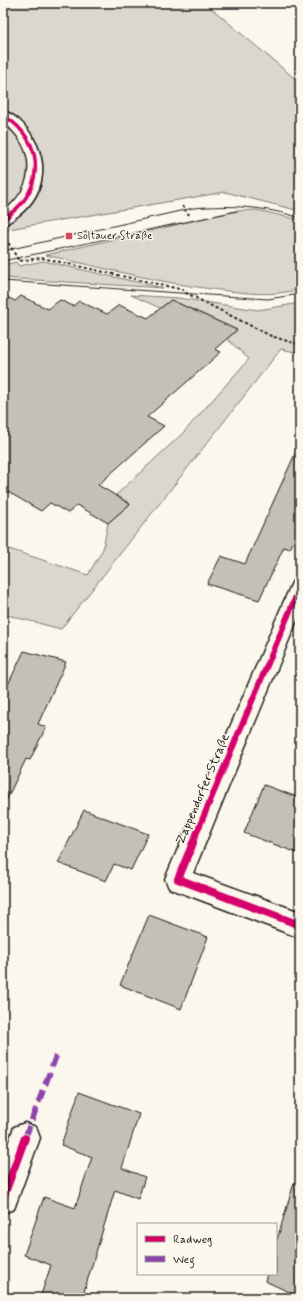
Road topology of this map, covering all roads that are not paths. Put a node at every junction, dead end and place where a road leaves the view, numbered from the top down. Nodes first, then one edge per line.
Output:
1 (3, 115) edge
2 (3, 220) edge
3 (300, 587) edge
4 (300, 926) edge
5 (26, 1138) dead end
6 (3, 1198) edge

1 - 2 street
3 - 4 street, Zappendorfer Straße
5 - 6 street

